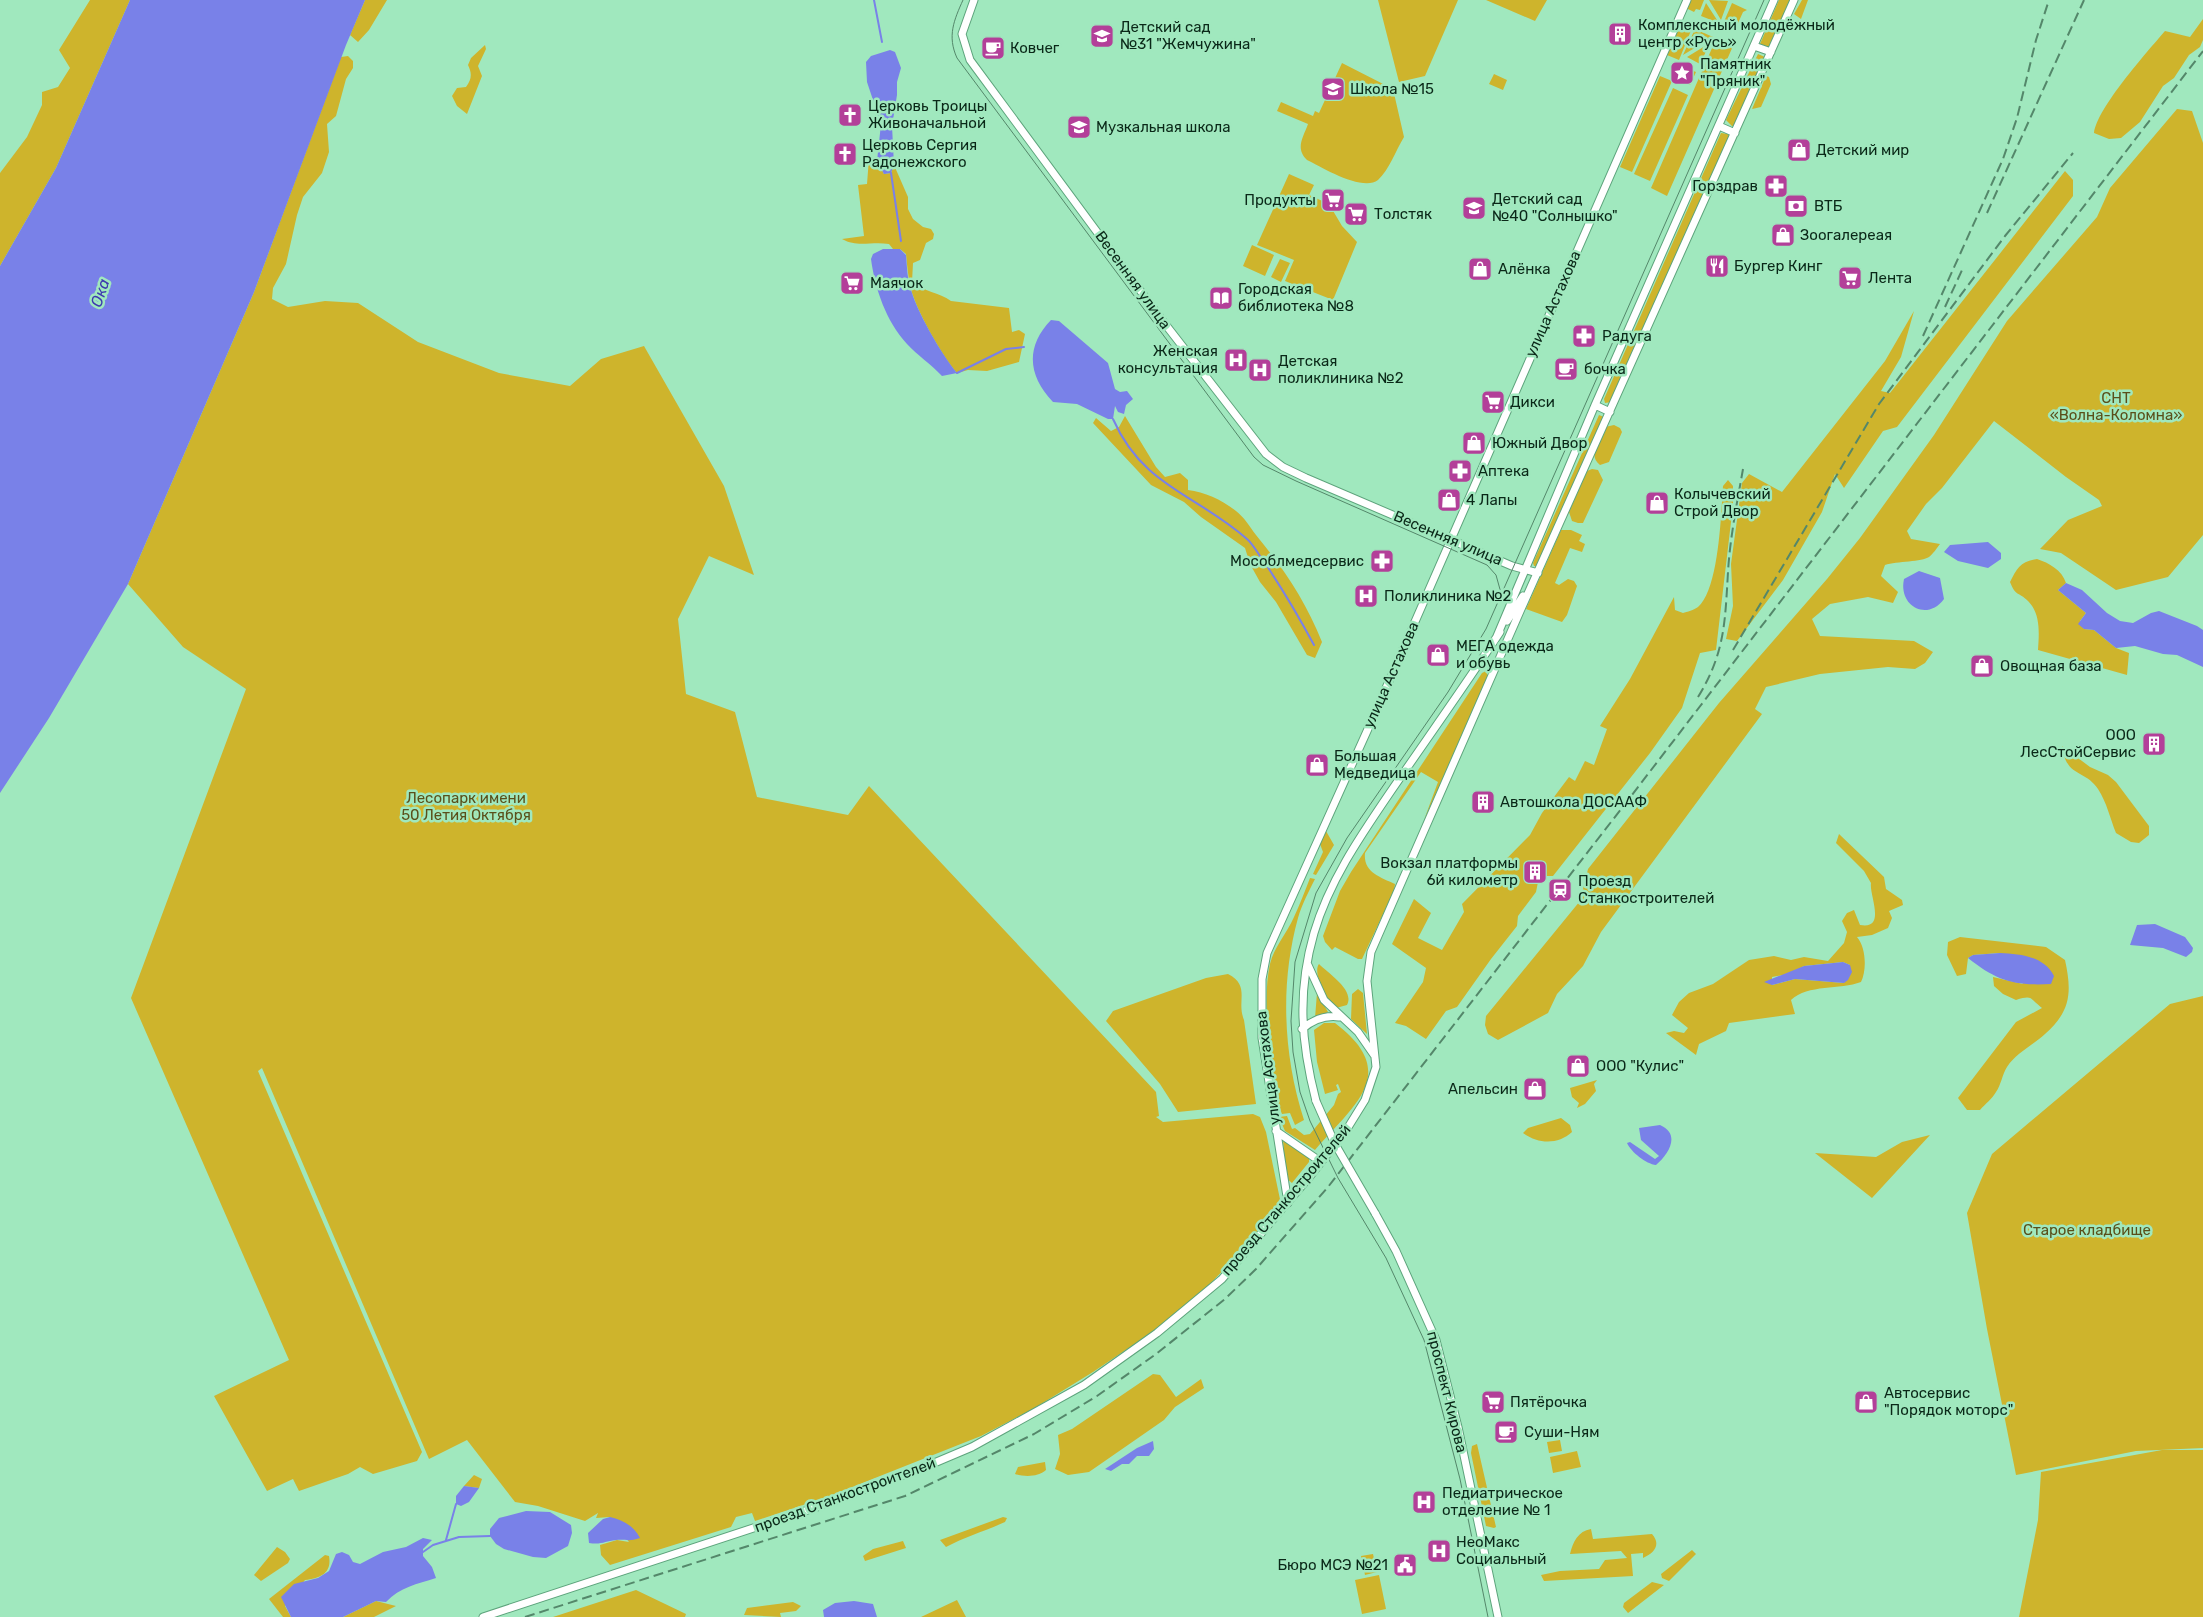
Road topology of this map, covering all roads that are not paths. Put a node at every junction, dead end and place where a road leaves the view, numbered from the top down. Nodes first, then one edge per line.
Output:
1 (974, 0) edge
2 (1687, 0) edge
3 (1774, 0) edge
4 (1794, 0) edge
5 (1754, 46) junction
6 (1771, 52) junction
7 (1719, 126) junction
8 (1735, 133) junction
9 (1595, 406) junction
10 (1610, 412) junction
11 (1450, 539) junction
12 (1524, 569) junction
13 (1538, 573) junction
14 (1497, 636) junction
15 (1307, 964) junction
16 (1339, 1017) junction
17 (1302, 1029) junction
18 (1376, 1059) junction
19 (1276, 1131) junction
20 (1321, 1162) junction
21 (1288, 1203) junction
22 (484, 1617) edge
23 (1498, 1617) edge

1 - 11 main road, Весенняя улица
2 - 11 main road, улица Астахова
3 - 5 main road
4 - 6 main road
5 - 6 main road
5 - 7 main road
6 - 8 main road
7 - 8 main road
7 - 9 main road
8 - 10 main road
9 - 10 main road
9 - 12 main road
10 - 13 main road
11 - 12 main road, Весенняя улица
11 - 19 main road, улица Астахова
12 - 13 main road, Весенняя улица
12 - 14 main road
13 - 14 main road
13 - 18 main road
14 - 15 main road
15 - 16 main road
15 - 17 main road
16 - 17 main road
16 - 18 main road
17 - 23 main road, проспект Кирова, bridge
18 - 20 main road, проезд Станкостроителей
19 - 20 main road
19 - 21 main road, улица Астахова
20 - 21 main road, проезд Станкостроителей
21 - 22 main road, проезд Станкостроителей

